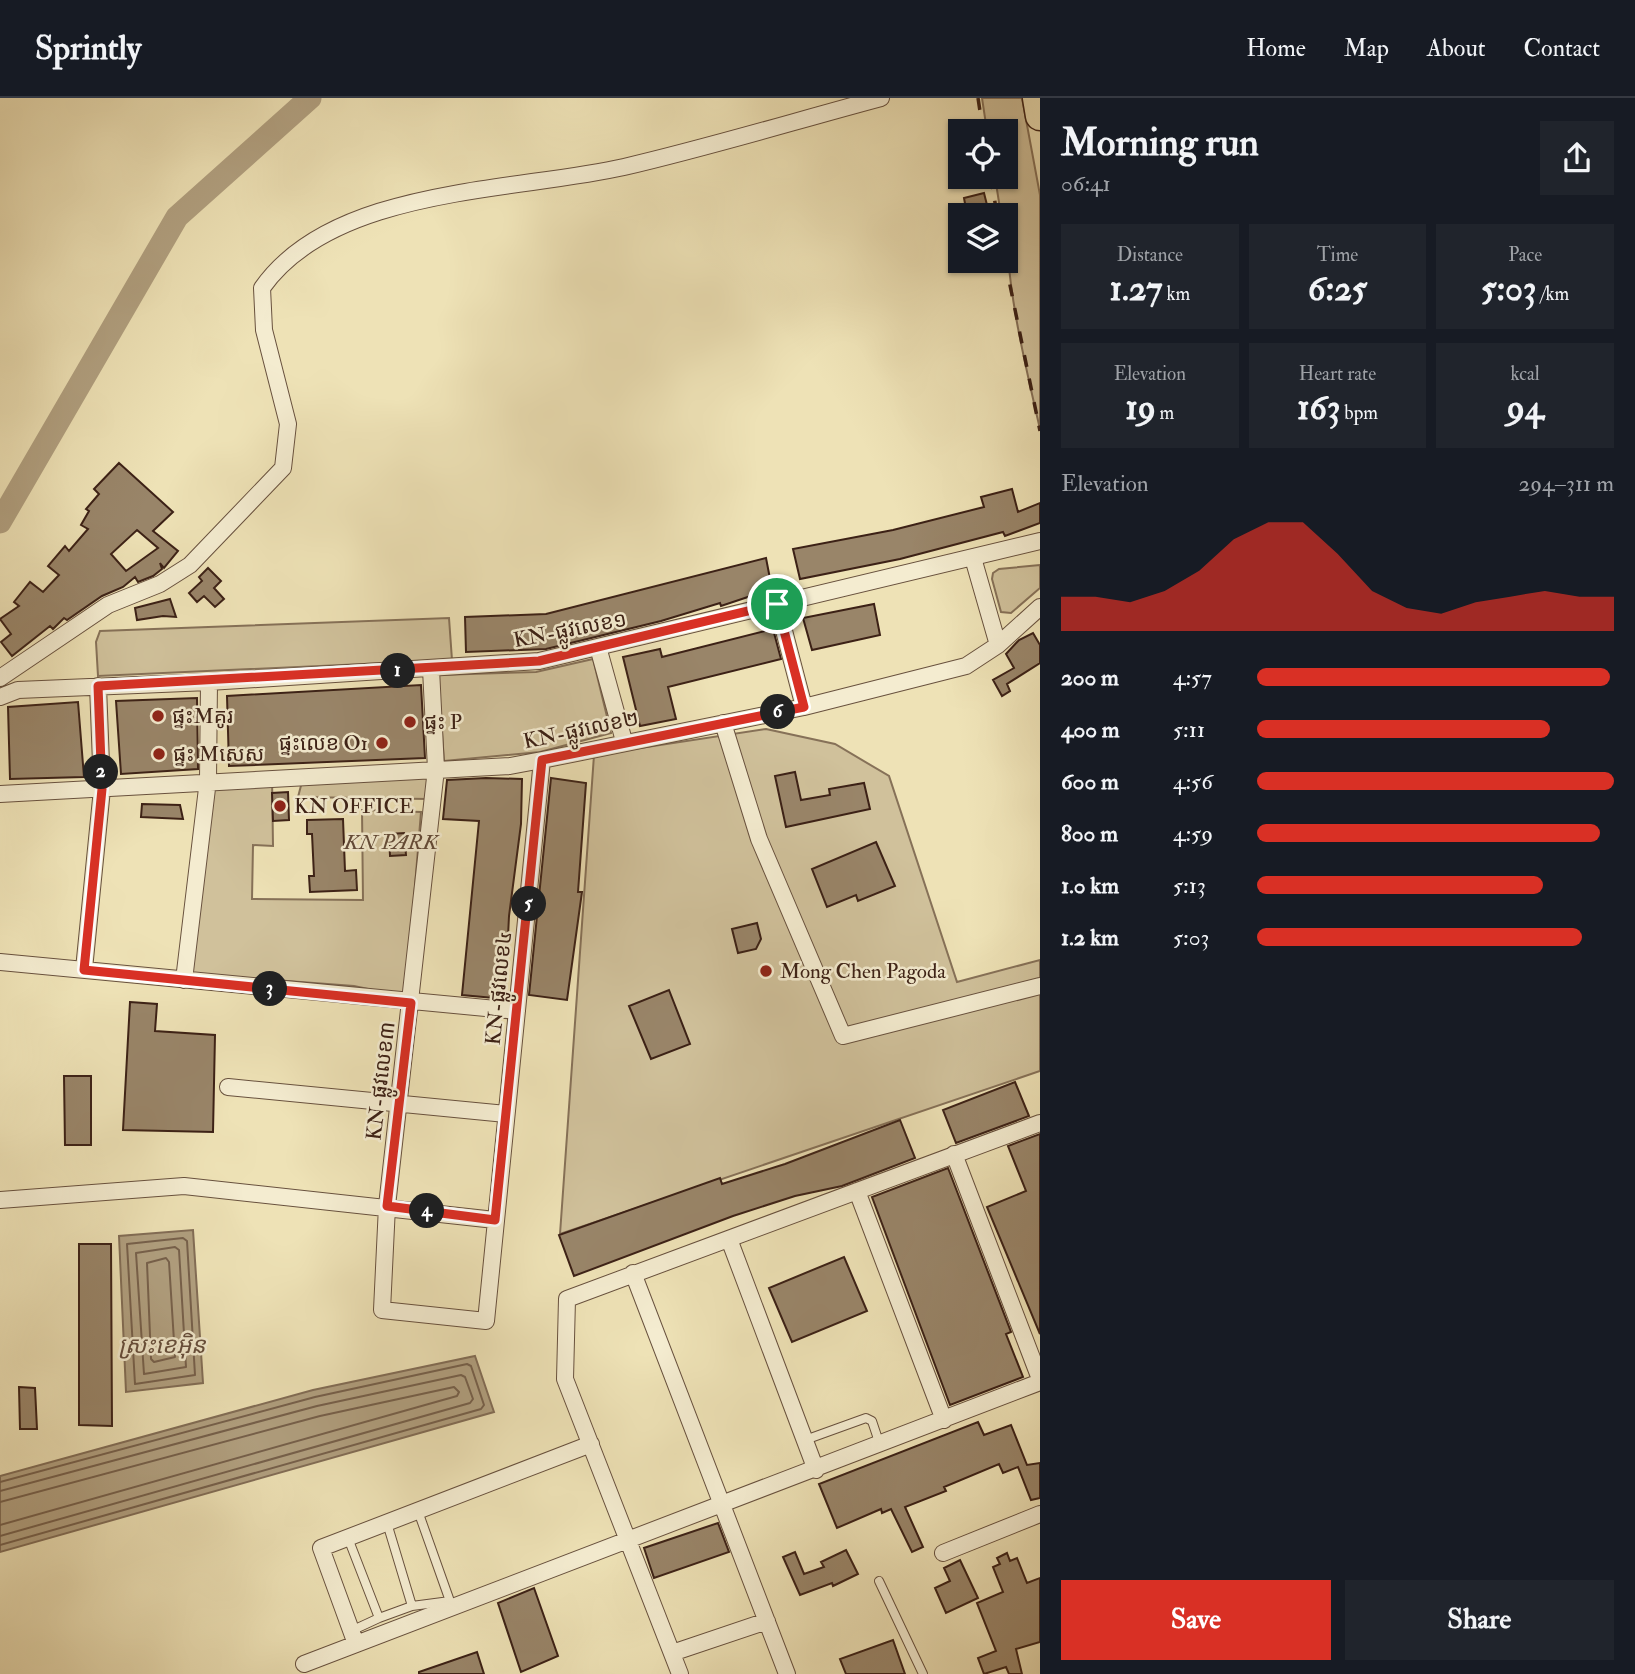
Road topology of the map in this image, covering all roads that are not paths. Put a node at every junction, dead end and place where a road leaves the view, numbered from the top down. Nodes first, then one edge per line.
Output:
1 (880, 98) edge
2 (1037, 98) edge
3 (1040, 116) edge
4 (1040, 541) edge
5 (973, 558) junction
6 (777, 604) junction
7 (1040, 607) edge
8 (998, 645) junction
9 (598, 647) junction
10 (430, 669) junction
11 (0, 678) edge
12 (209, 682) junction
13 (98, 686) junction
14 (0, 696) edge
15 (804, 707) junction
16 (723, 723) junction
17 (624, 741) junction
18 (542, 760) junction
19 (436, 769) junction
20 (208, 780) junction
21 (102, 789) junction
22 (0, 794) edge
23 (0, 962) edge
24 (84, 970) junction
25 (184, 980) junction
26 (1040, 986) edge
27 (411, 1003) junction
28 (517, 1011) junction
29 (228, 1087) dead end
30 (399, 1104) junction
31 (506, 1114) junction
32 (1040, 1123) edge
33 (954, 1154) junction
34 (857, 1191) junction
35 (0, 1200) edge
36 (387, 1206) junction
37 (495, 1220) junction
38 (729, 1239) junction
39 (633, 1273) junction
40 (1040, 1381) edge
41 (944, 1420) junction
42 (805, 1440) junction
43 (591, 1444) junction
44 (880, 1445) junction
45 (816, 1469) junction
46 (724, 1504) junction
47 (418, 1511) junction
48 (1040, 1514) edge
49 (387, 1523) junction
50 (348, 1538) junction
51 (629, 1541) junction
52 (943, 1553) dead end
53 (879, 1581) dead end
54 (451, 1604) junction
55 (412, 1606) junction
56 (379, 1618) junction
57 (767, 1621) junction
58 (354, 1637) junction
59 (671, 1653) junction
60 (304, 1664) dead end
61 (680, 1674) edge
62 (787, 1674) edge
63 (923, 1674) edge

1 - 11 street
2 - 3 highway
4 - 5 street, KN-ផ្លូវលេខ១
5 - 6 street, KN-ផ្លូវលេខ១
5 - 8 street
6 - 9 street, KN-ផ្លូវលេខ១
6 - 15 street
7 - 8 street, KN-ផ្លូវលេខ២
8 - 15 street, KN-ផ្លូវលេខ២
9 - 10 street, KN-ផ្លូវលេខ១
9 - 17 street
10 - 12 street, KN-ផ្លូវលេខ១
10 - 19 street, KN-ផ្លូវលេខ៣
12 - 13 street, KN-ផ្លូវលេខ១
12 - 20 street
13 - 14 street, KN-ផ្លូវលេខ១
13 - 21 street
15 - 16 street, KN-ផ្លូវលេខ២
16 - 17 street, KN-ផ្លូវលេខ២
16 - 26 street
17 - 18 street, KN-ផ្លូវលេខ២
18 - 19 street, KN-ផ្លូវលេខ២
18 - 28 street, KN-ផ្លូវលេខ៤
19 - 20 street, KN-ផ្លូវលេខ២
19 - 27 street, KN-ផ្លូវលេខ៣
20 - 21 street, KN-ផ្លូវលេខ២
20 - 25 street
21 - 22 street, KN-ផ្លូវលេខ២
21 - 24 street
23 - 24 street
24 - 25 street
25 - 27 street
27 - 28 street
27 - 30 street, KN-ផ្លូវលេខ៣
28 - 31 street, KN-ផ្លូវលេខ៤
29 - 30 street
30 - 31 street
30 - 36 street, KN-ផ្លូវលេខ៣
31 - 37 street, KN-ផ្លូវលេខ៤
32 - 33 street
33 - 34 street
33 - 40 street
34 - 38 street
34 - 41 street
35 - 36 street
36 - 37 street
36 - 37 street, KN-ផ្លូវលេខ៣
38 - 39 street
38 - 42 street
39 - 43 street
39 - 46 street
40 - 41 street
41 - 44 street
42 - 44 lane
42 - 45 street
43 - 47 street
43 - 51 street
44 - 45 street
45 - 46 street
46 - 51 street
46 - 57 street
47 - 49 street
47 - 54 lane
48 - 52 street
49 - 50 street
49 - 55 lane
50 - 56 lane
50 - 58 street
51 - 54 street
51 - 59 street
53 - 63 lane
54 - 55 lane
54 - 58 street
55 - 56 lane
56 - 58 lane
57 - 59 street
57 - 62 street
58 - 60 street
59 - 61 street

